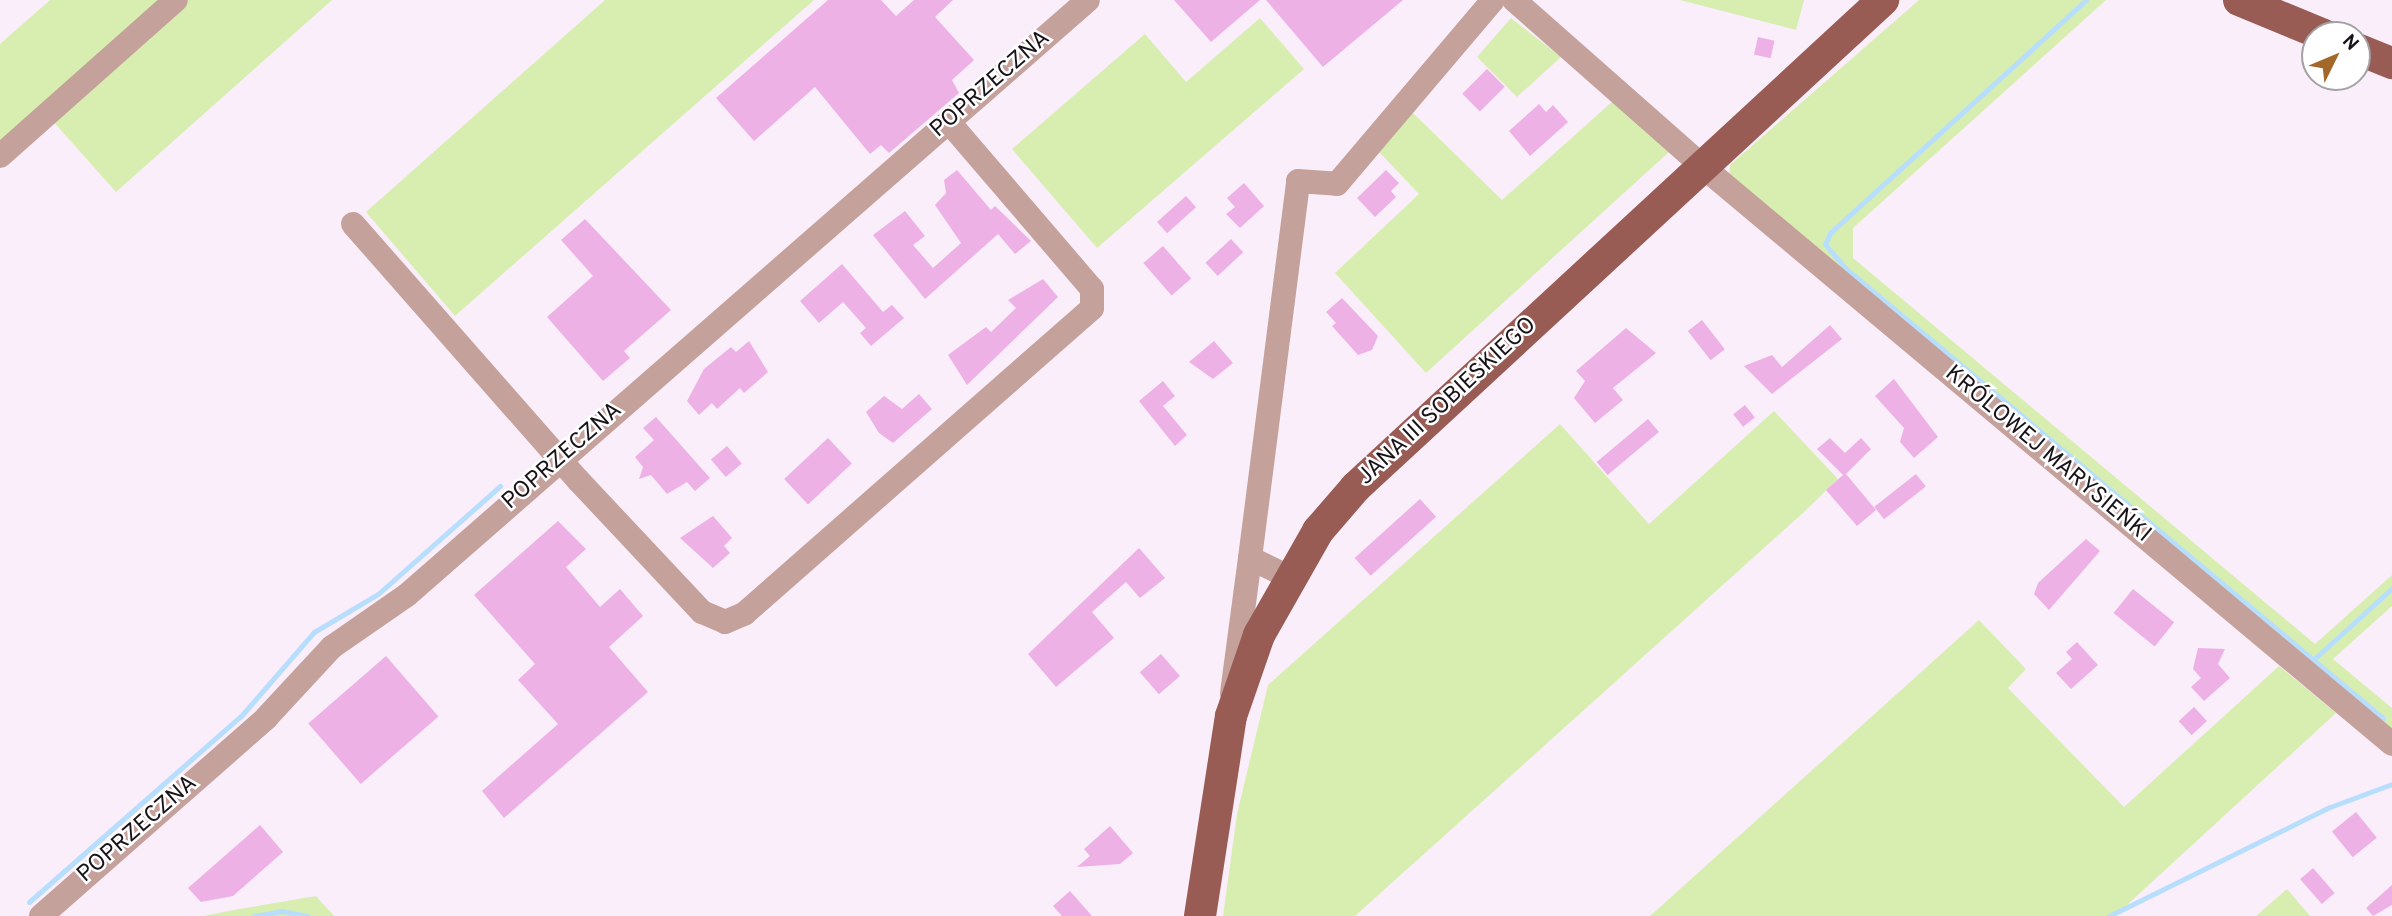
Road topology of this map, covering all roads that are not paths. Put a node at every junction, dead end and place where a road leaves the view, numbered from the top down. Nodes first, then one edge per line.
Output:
1 (176, 0) edge
2 (1088, 0) edge
3 (1493, 0) edge
4 (1514, 0) edge
5 (1882, 0) edge
6 (2239, 0) edge
7 (2301, 26) edge
8 (2371, 55) edge
9 (2392, 63) edge
10 (949, 122) junction
11 (0, 156) edge
12 (1702, 166) junction
13 (353, 224) dead end
14 (560, 459) junction
15 (1250, 558) junction
16 (1287, 576) junction
17 (1231, 716) junction
18 (2392, 744) edge
19 (41, 916) edge
20 (1200, 916) edge

1 - 11 street
2 - 10 street, POPRZECZNA
3 - 15 street
4 - 12 street, KRÓLOWEJ MARYSIEŃKI
5 - 12 main road, JANA III SOBIESKIEGO
6 - 7 main road
8 - 9 main road
10 - 14 street, POPRZECZNA
10 - 14 street
12 - 16 main road, JANA III SOBIESKIEGO
12 - 18 street, KRÓLOWEJ MARYSIEŃKI
13 - 14 street
14 - 19 street, POPRZECZNA
15 - 16 street
15 - 17 street
16 - 17 main road, JANA III SOBIESKIEGO
17 - 20 main road, JANA III SOBIESKIEGO

